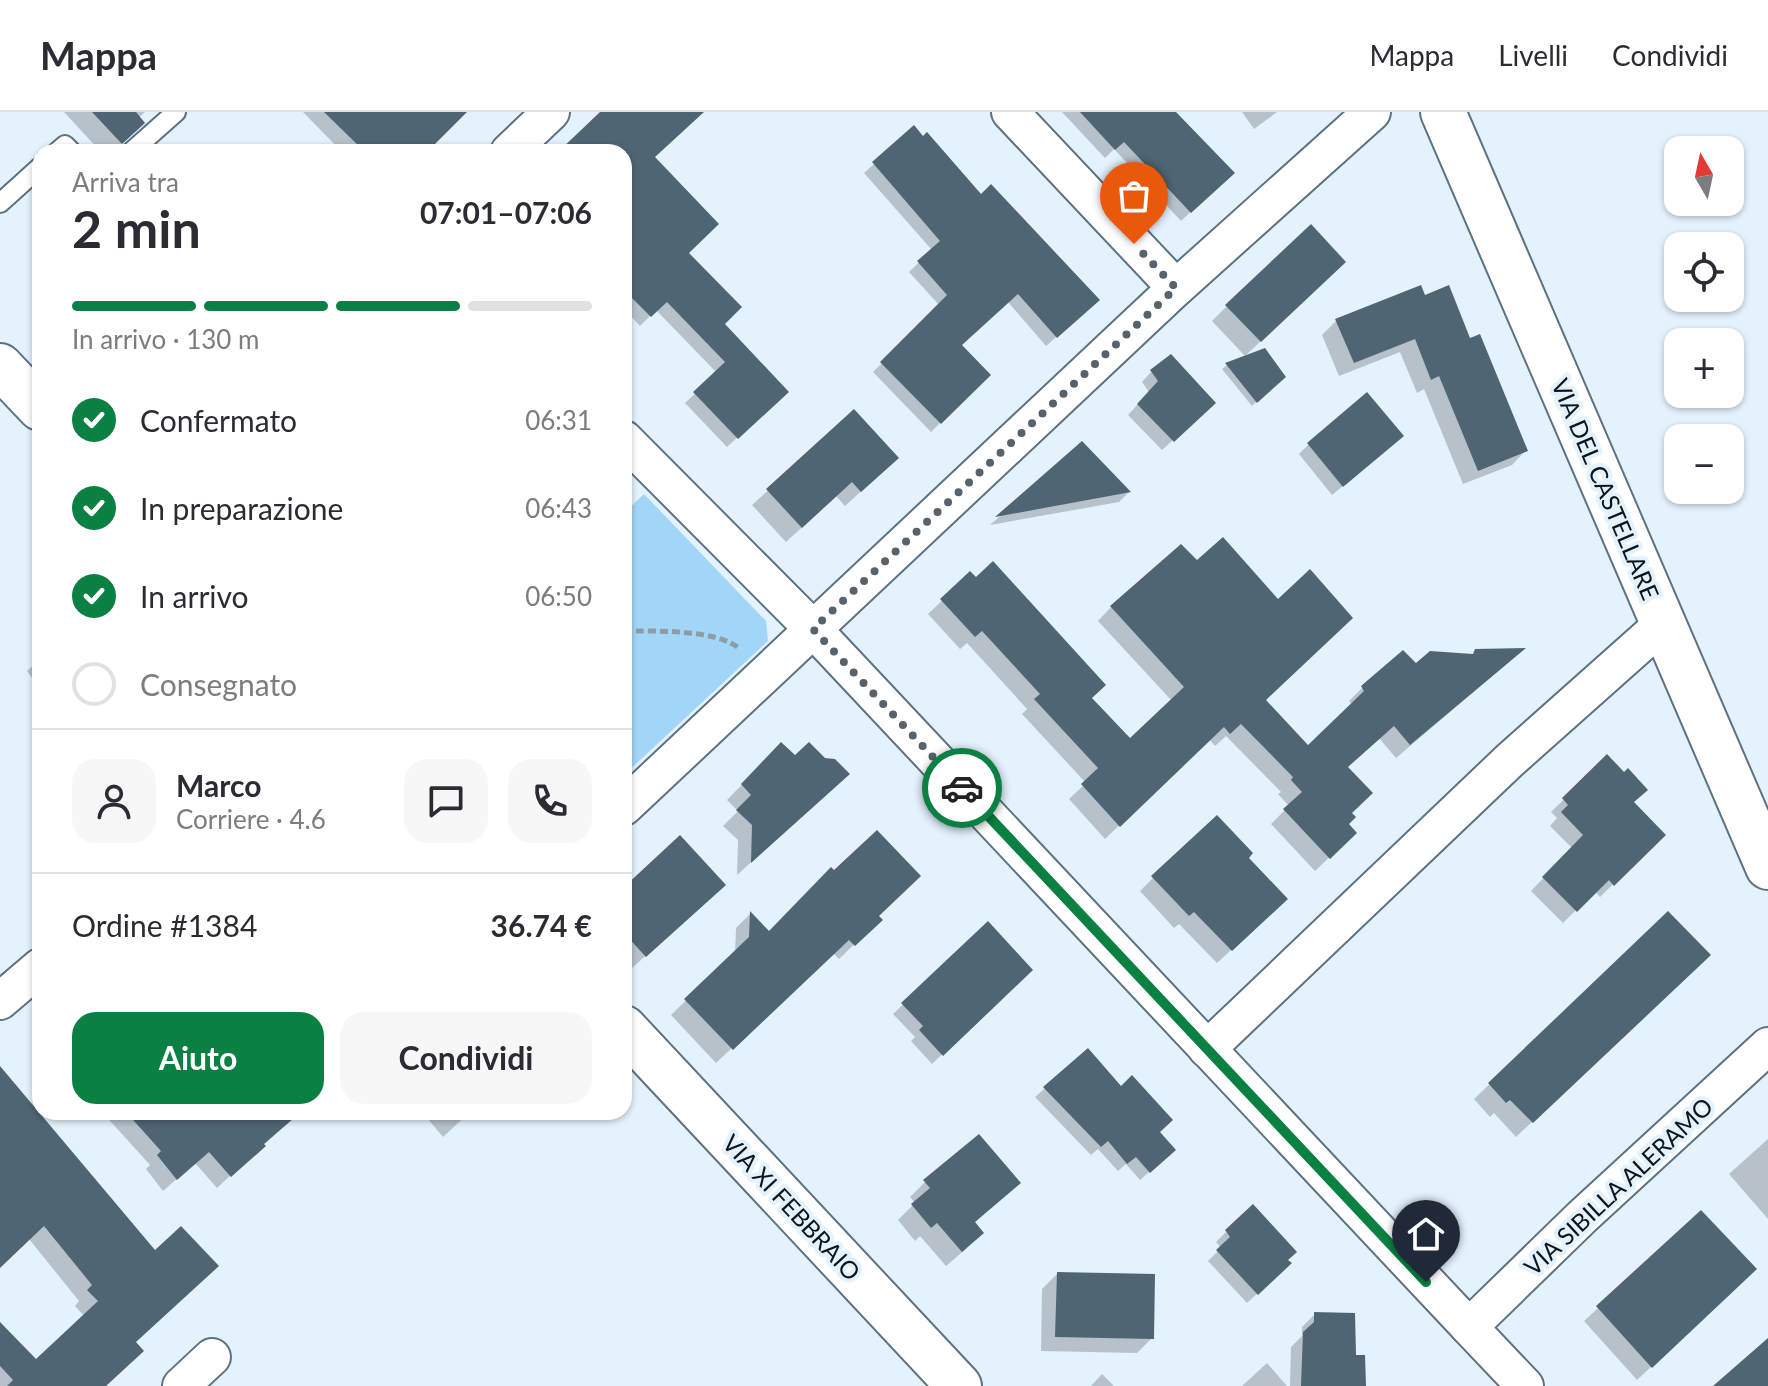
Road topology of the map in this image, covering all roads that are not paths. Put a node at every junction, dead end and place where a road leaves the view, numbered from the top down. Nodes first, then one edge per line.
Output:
1 (176, 112) edge
2 (551, 112) edge
3 (1010, 112) edge
4 (1372, 112) edge
5 (1443, 112) edge
6 (140, 144) edge
7 (517, 144) edge
8 (32, 174) edge
9 (0, 203) edge
10 (1176, 288) junction
11 (0, 366) edge
12 (32, 400) edge
13 (632, 461) edge
14 (1664, 623) junction
15 (813, 629) junction
16 (632, 799) edge
17 (1768, 867) edge
18 (32, 974) edge
19 (0, 1001) edge
20 (632, 1037) edge
21 (1768, 1046) edge
22 (1207, 1049) junction
23 (1469, 1327) junction
24 (212, 1357) dead end
25 (181, 1386) edge
26 (959, 1386) edge
27 (1525, 1386) edge

1 - 6 lane
2 - 7 street
3 - 10 street
4 - 10 street
5 - 14 street, VIA DEL CASTELLARE
8 - 9 lane
10 - 15 street
11 - 12 street
13 - 15 street
14 - 17 street, VIA DEL CASTELLARE
14 - 22 street
15 - 16 street
15 - 22 street
18 - 19 street
20 - 26 street, VIA XI FEBBRAIO
21 - 23 street, VIA SIBILLA ALERAMO
22 - 23 street
23 - 27 street
24 - 25 street

